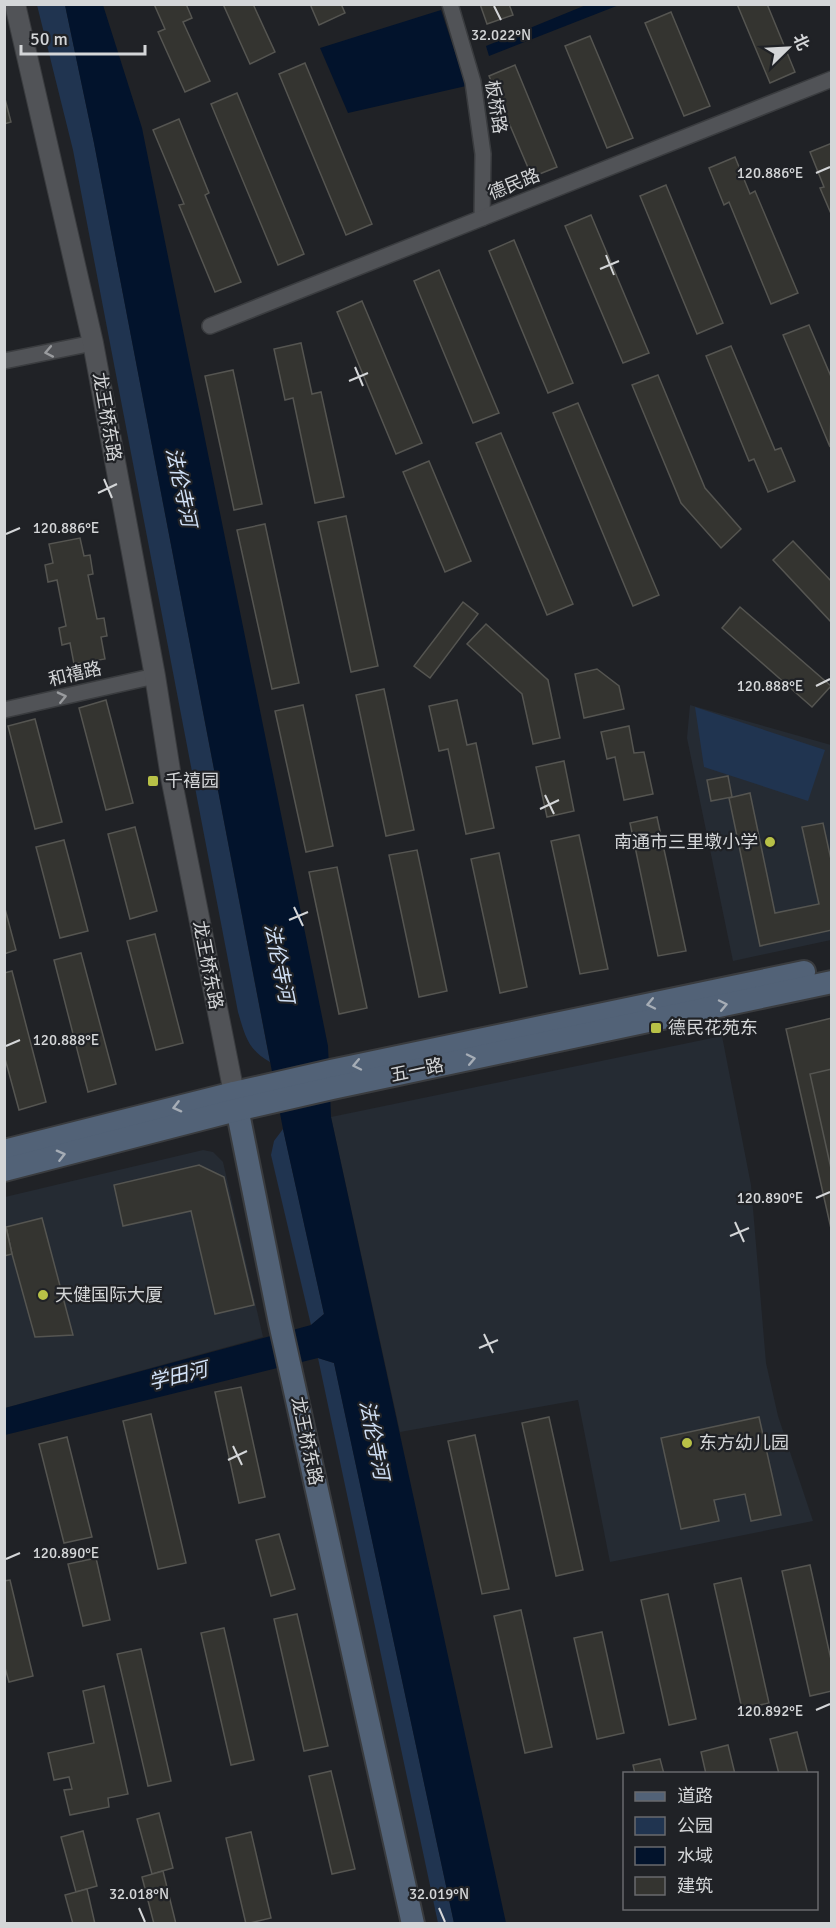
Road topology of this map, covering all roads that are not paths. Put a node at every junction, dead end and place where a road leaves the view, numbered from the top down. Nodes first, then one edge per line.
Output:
1 (15, 4) edge
2 (450, 4) edge
3 (831, 78) edge
4 (482, 218) junction
5 (210, 326) dead end
6 (93, 343) junction
7 (4, 361) edge
8 (155, 676) junction
9 (4, 710) edge
10 (831, 966) edge
11 (831, 982) edge
12 (331, 1079) junction
13 (235, 1102) junction
14 (4, 1151) edge
15 (4, 1170) edge
16 (413, 1923) edge

1 - 6 street, 龙王桥东路
2 - 4 street, 板桥路
3 - 4 street, 德民路
4 - 5 street, 德民路
6 -> 7 street
6 - 8 street, 龙王桥东路
9 -> 8 street, 和禧路
8 - 13 street, 龙王桥东路
10 -> 12 main road, 五一路
12 -> 11 main road, 五一路
12 - 13 main road, 五一路
13 -> 14 main road, 五一路
15 -> 13 main road, 五一路
13 - 16 main road, 龙王桥东路

